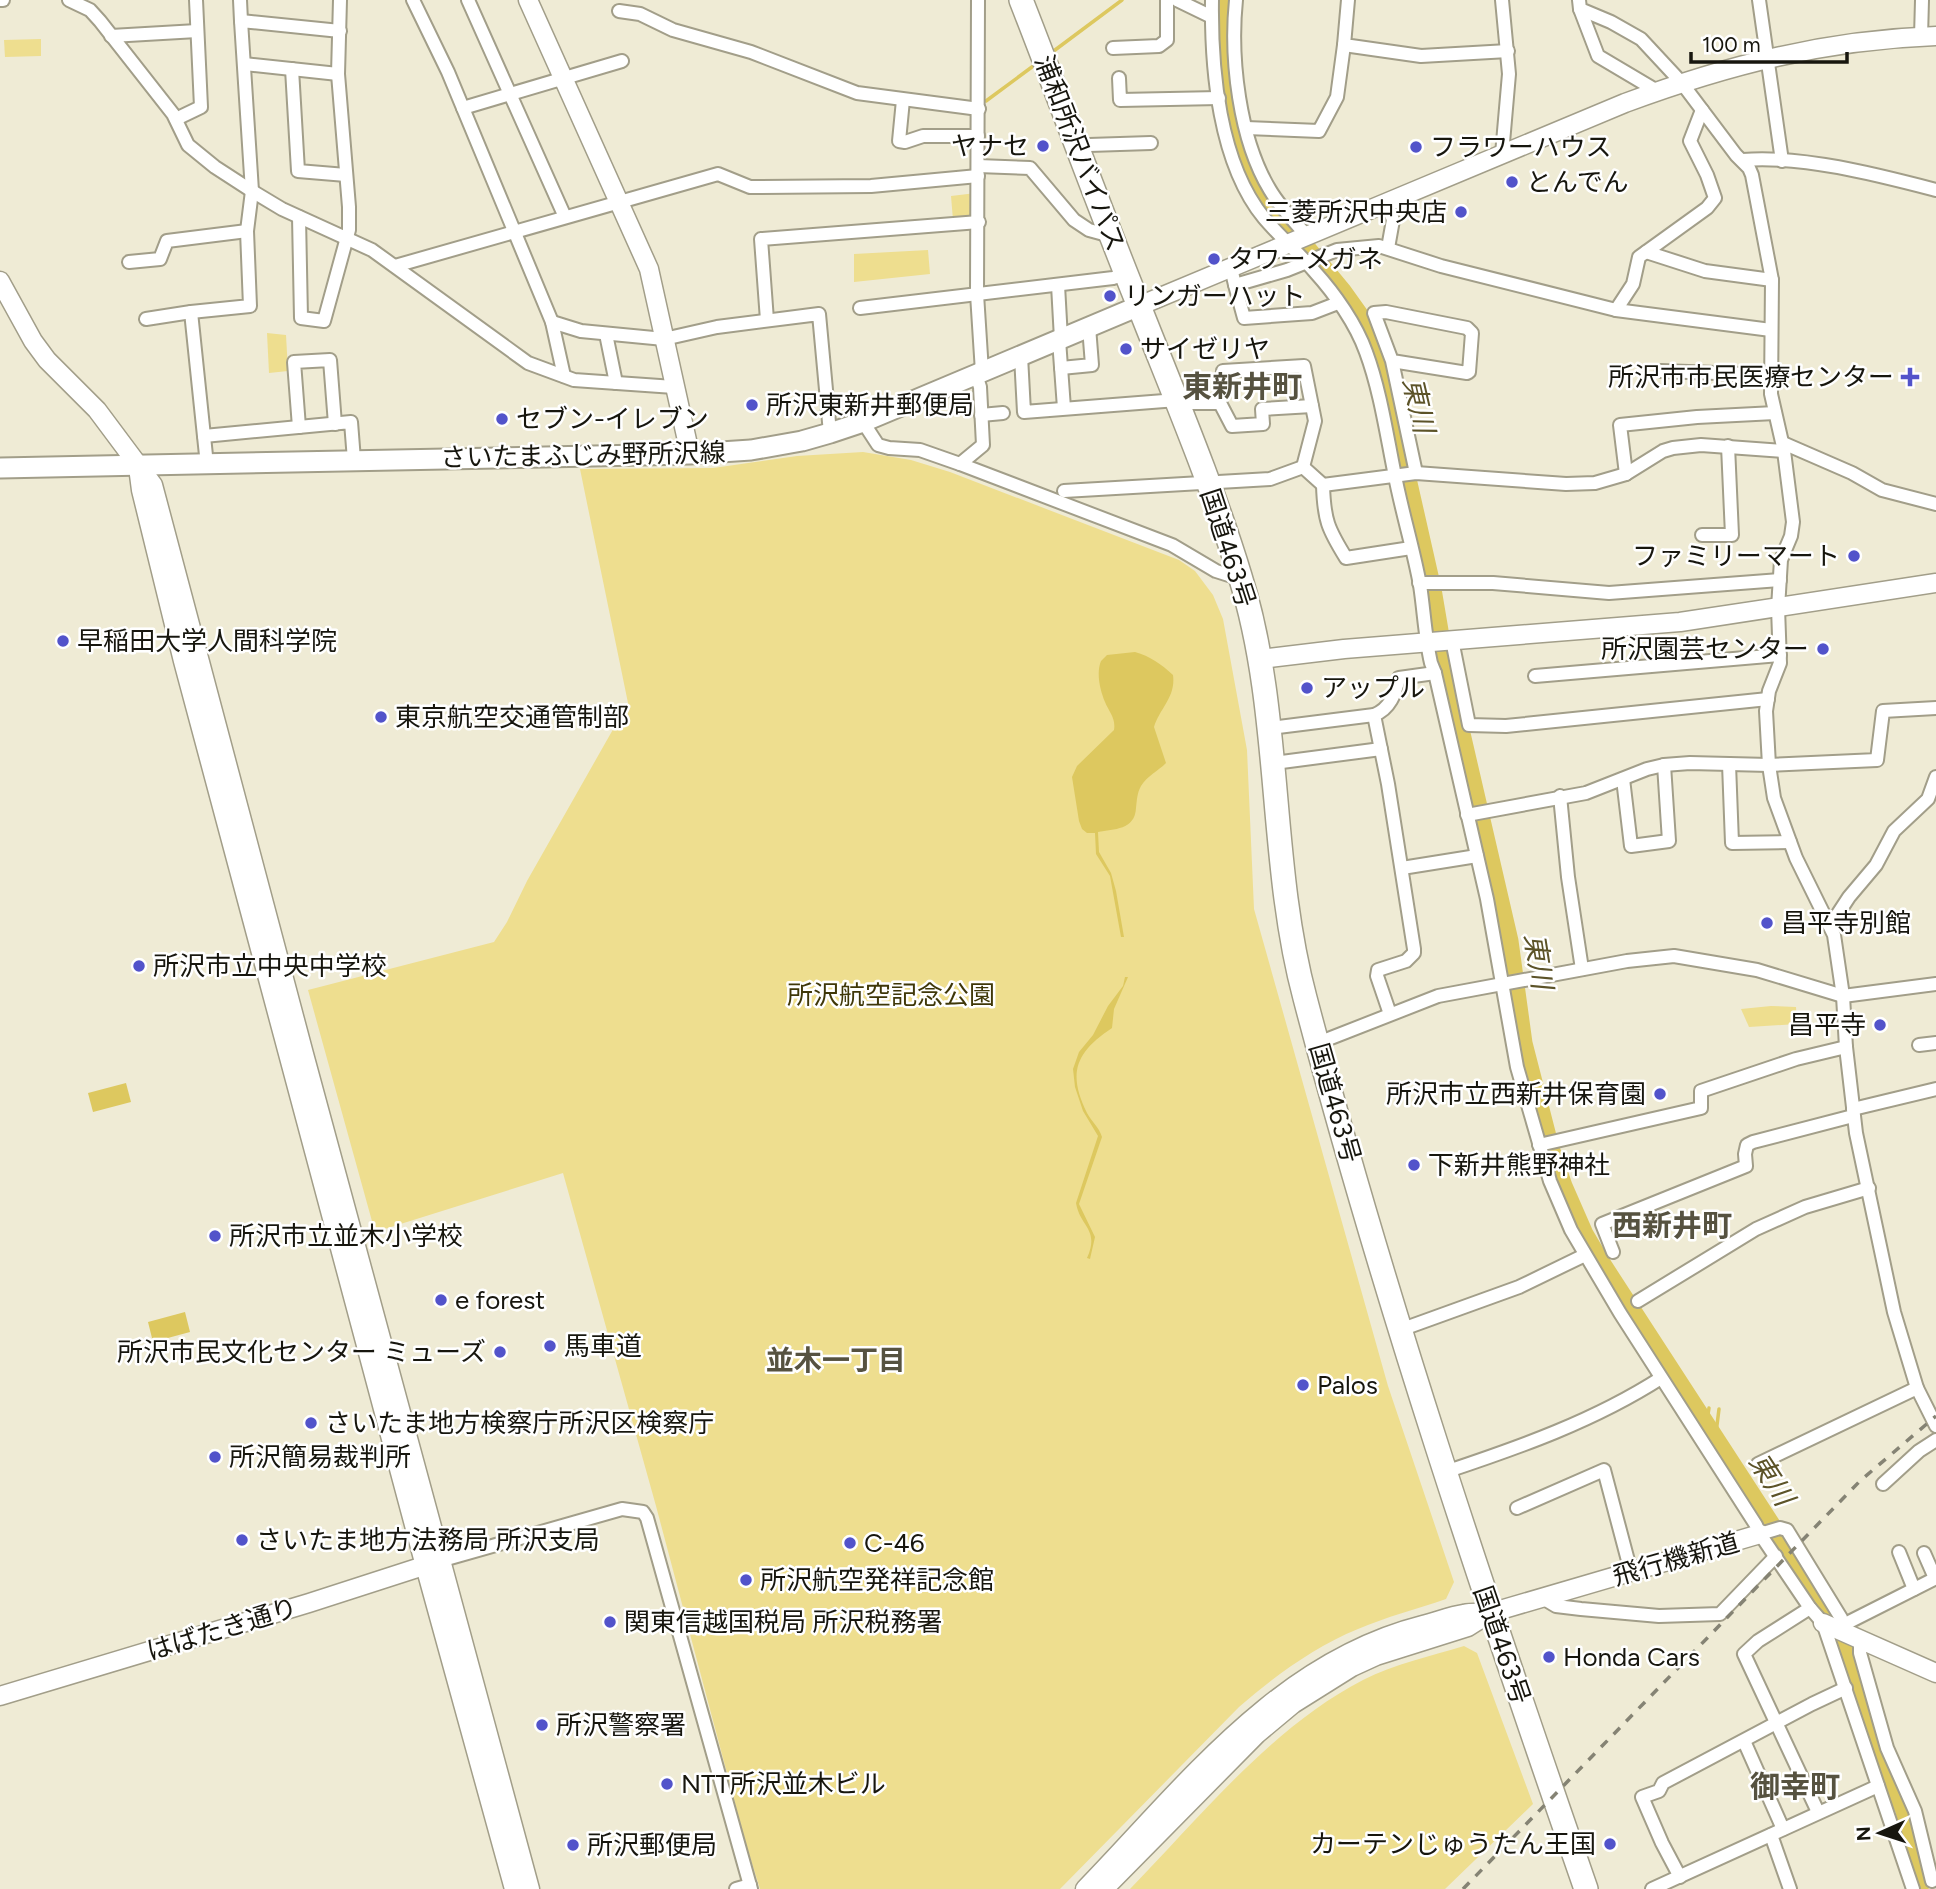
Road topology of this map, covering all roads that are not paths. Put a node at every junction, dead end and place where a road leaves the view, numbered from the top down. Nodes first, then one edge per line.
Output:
1 (196, 0) edge
2 (240, 0) edge
3 (340, 0) edge
4 (413, 0) edge
5 (468, 0) edge
6 (528, 0) edge
7 (978, 0) edge
8 (1021, 0) edge
9 (1167, 0) edge
10 (1177, 0) edge
11 (1212, 0) edge
12 (1236, 0) edge
13 (1348, 0) edge
14 (1502, 0) edge
15 (1759, 0) edge
16 (1922, 0) edge
17 (71, 1) edge
18 (1580, 5) edge
19 (619, 11) dead end
20 (241, 21) junction
21 (1213, 21) junction
22 (1232, 22) junction
23 (197, 31) junction
24 (340, 31) junction
25 (111, 36) junction
26 (1929, 37) edge
27 (1344, 45) junction
28 (1113, 48) dead end
29 (1508, 51) junction
30 (1768, 58) junction
31 (622, 61) dead end
32 (244, 64) junction
33 (292, 69) junction
34 (338, 74) junction
35 (563, 78) junction
36 (1119, 78) dead end
37 (1681, 82) junction
38 (1657, 91) junction
39 (510, 94) junction
40 (1219, 98) junction
41 (903, 100) junction
42 (463, 108) junction
43 (979, 110) junction
44 (1702, 110) junction
45 (176, 119) junction
46 (1246, 128) junction
47 (978, 135) junction
48 (1151, 143) dead end
49 (1078, 147) junction
50 (1502, 154) junction
51 (1742, 160) junction
52 (1782, 161) junction
53 (978, 171) junction
54 (346, 175) junction
55 (1936, 190) edge
56 (252, 191) junction
57 (618, 202) junction
58 (1387, 202) junction
59 (299, 217) junction
60 (565, 217) junction
61 (979, 222) junction
62 (247, 231) junction
63 (515, 232) junction
64 (1111, 236) junction
65 (347, 239) junction
66 (1297, 240) junction
67 (1388, 248) junction
68 (1646, 252) junction
69 (1307, 260) junction
70 (129, 262) dead end
71 (395, 266) junction
72 (1126, 274) junction
73 (1233, 277) junction
74 (1772, 280) junction
75 (0, 281) edge
76 (1058, 285) junction
77 (977, 294) junction
78 (1338, 303) junction
79 (1139, 306) junction
80 (860, 308) dead end
81 (1616, 310) junction
82 (191, 312) junction
83 (146, 319) dead end
84 (767, 320) junction
85 (552, 322) junction
86 (1089, 327) junction
87 (1771, 330) junction
88 (606, 334) junction
89 (664, 339) junction
90 (1060, 340) junction
91 (1021, 356) junction
92 (1392, 361) junction
93 (1061, 368) junction
94 (1661, 371) dead end
95 (979, 373) junction
96 (1772, 375) junction
97 (564, 376) junction
98 (617, 383) junction
99 (674, 387) junction
100 (1177, 402) junction
101 (1220, 403) junction
102 (1312, 406) junction
103 (1064, 408) junction
104 (1775, 412) junction
105 (1003, 413) dead end
106 (981, 415) junction
107 (863, 422) junction
108 (335, 424) junction
109 (299, 427) junction
110 (830, 433) junction
111 (204, 436) junction
112 (1728, 446) junction
113 (1783, 447) junction
114 (690, 454) junction
115 (354, 460) junction
116 (207, 464) junction
117 (960, 464) junction
118 (138, 467) junction
119 (1303, 467) junction
120 (0, 468) edge
121 (1406, 474) junction
122 (1626, 474) junction
123 (1207, 484) junction
124 (1323, 485) junction
125 (1064, 491) dead end
126 (1936, 503) edge
127 (1702, 536) dead end
128 (1411, 548) junction
129 (1241, 579) junction
130 (1780, 580) junction
131 (1426, 582) junction
132 (1936, 583) edge
133 (1778, 608) junction
134 (1440, 641) junction
135 (1780, 654) junction
136 (1261, 659) junction
137 (1435, 673) junction
138 (1535, 676) dead end
139 (1768, 699) junction
140 (1936, 708) edge
141 (1374, 715) junction
142 (1270, 728) junction
143 (1381, 749) junction
144 (1274, 763) junction
145 (1729, 764) junction
146 (1664, 765) junction
147 (1769, 765) junction
148 (1936, 777) edge
149 (1623, 779) junction
150 (1560, 796) junction
151 (1469, 814) junction
152 (1790, 842) junction
153 (1477, 856) junction
154 (1402, 868) junction
155 (1830, 926) junction
156 (1582, 969) junction
157 (1511, 982) junction
158 (1936, 984) edge
159 (1843, 996) junction
160 (1390, 1014) junction
161 (1318, 1043) junction
162 (1936, 1043) edge
163 (1919, 1045) dead end
164 (1846, 1047) junction
165 (1936, 1089) edge
166 (1853, 1112) junction
167 (1541, 1145) junction
168 (1869, 1188) junction
169 (1613, 1252) dead end
170 (1585, 1255) junction
171 (1638, 1301) dead end
172 (1401, 1330) junction
173 (1661, 1378) junction
174 (1916, 1388) junction
175 (1936, 1426) edge
176 (1936, 1440) edge
177 (1758, 1464) dead end
178 (1445, 1472) junction
179 (1883, 1484) dead end
180 (1517, 1508) dead end
181 (1762, 1534) junction
182 (1899, 1552) dead end
183 (1924, 1553) dead end
184 (1776, 1556) junction
185 (443, 1560) junction
186 (425, 1566) junction
187 (1631, 1572) junction
188 (1936, 1578) edge
189 (1914, 1589) junction
190 (1541, 1597) junction
191 (1810, 1608) junction
192 (1490, 1613) junction
193 (1839, 1629) junction
194 (1936, 1673) edge
195 (1846, 1688) junction
196 (0, 1696) edge
197 (1777, 1722) junction
198 (1744, 1741) junction
199 (1878, 1786) junction
200 (1818, 1812) junction
201 (1777, 1832) junction
202 (1678, 1882) edge
203 (1923, 1884) edge
204 (751, 1887) edge
205 (514, 1889) edge
206 (530, 1889) edge
207 (736, 1889) edge
208 (1085, 1889) edge
209 (1104, 1889) edge
210 (1586, 1889) edge
211 (1652, 1889) edge
212 (1790, 1889) edge

1 - 23 street
2 - 20 street
3 - 24 street
4 - 42 street
5 - 39 street
6 - 35 street
7 - 43 street
8 - 49 highway, 浦和所沢バイパス
9 - 28 street
10 - 21 street
11 - 21 street
12 - 22 street
13 - 27 street
14 - 29 street
15 - 30 street
16 - 26 street
17 - 25 street
18 - 37 street
18 - 38 street
19 - 41 street
20 - 24 street
20 - 32 street
21 - 22 street
21 - 40 street
22 - 46 street
23 - 25 street
23 - 45 street
24 - 34 street
25 - 45 street
26 - 30 street
27 - 29 street
27 - 46 street
29 - 50 street
30 - 37 street
30 - 52 street
31 - 35 street
32 - 33 street
32 - 56 street
33 - 34 street
33 - 54 street
34 - 54 street
35 - 39 street
35 - 57 street
36 - 40 street
37 - 38 street
37 - 44 street
38 - 50 street
39 - 42 street
39 - 60 street
40 - 66 street
41 - 43 street
41 - 47 street
42 - 63 street
43 - 47 street
44 - 51 street
44 - 68 street
45 - 56 street
46 - 66 street
47 - 53 street
48 - 49 street
49 - 64 highway, 浦和所沢バイパス
50 - 58 street
51 - 52 street
51 - 74 street
52 - 55 street
53 - 57 street
53 - 61 street
53 - 64 street
54 - 65 street
56 - 59 street
56 - 62 street
57 - 60 street
57 - 89 street
58 - 66 street
58 - 67 street
59 - 65 street
59 - 65 street
60 - 63 street
61 - 77 street
61 - 84 street
62 - 70 street
62 - 82 street
63 - 71 street
63 - 85 street
64 - 72 highway, 浦和所沢バイパス
65 - 71 street
66 - 69 street
66 - 73 street
67 - 69 street
67 - 81 street
68 - 74 street
68 - 81 street
69 - 73 street
69 - 78 street
71 - 97 street
72 - 76 street
72 - 79 highway, 浦和所沢バイパス
73 - 78 street
73 - 79 street
74 - 87 street
75 - 118 street
76 - 77 street
76 - 90 street
77 - 80 street
77 - 95 street
78 - 121 street
79 - 86 main road, さいたまふじみ野所沢線
79 - 100 highway, 国道463号
81 - 87 street
82 - 83 street
82 - 111 street
84 - 89 street
84 - 110 street
85 - 88 street
85 - 97 street
86 - 90 main road, さいたまふじみ野所沢線
86 - 93 street
87 - 96 street
88 - 89 street
88 - 98 street
89 - 99 street
90 - 91 main road, さいたまふじみ野所沢線
90 - 93 street
91 - 95 main road, さいたまふじみ野所沢線
91 - 103 street
92 - 92 street
92 - 121 street
93 - 103 street
94 - 96 street
95 - 106 street
95 - 107 main road, さいたまふじみ野所沢線
96 - 104 street
97 - 98 street
98 - 99 street
99 - 114 street
100 - 101 street
100 - 103 street
100 - 123 highway, 国道463号
101 - 102 street
101 - 102 street
102 - 119 street
104 - 113 street
104 - 122 street
105 - 106 street
106 - 117 street
107 - 110 main road, さいたまふじみ野所沢線
107 - 117 street
108 - 109 street
108 - 109 street
108 - 115 street
109 - 111 street
110 - 114 main road, さいたまふじみ野所沢線
111 - 116 street
112 - 113 street
112 - 122 street
112 - 127 street
113 - 126 street
113 - 130 street
114 - 115 main road, さいたまふじみ野所沢線
115 - 116 main road, さいたまふじみ野所沢線
116 - 118 main road, さいたまふじみ野所沢線
117 - 129 street
118 - 120 main road, さいたまふじみ野所沢線
118 - 185 street
118 - 186 street
119 - 123 street
119 - 124 street
121 - 122 street
121 - 124 street
121 - 128 street
123 - 125 street
123 - 129 highway, 国道463号
124 - 128 street
128 - 131 street
129 - 136 highway, 国道463号
130 - 131 street
130 - 133 street
131 - 134 street
132 - 133 street
133 - 134 street
133 - 135 street
134 - 136 street
134 - 137 street
134 - 139 street
135 - 138 street
135 - 139 street
136 - 142 highway, 国道463号
137 - 141 street
137 - 151 street
139 - 147 street
140 - 147 street
141 - 142 street
141 - 143 street
142 - 144 highway, 国道463号
143 - 144 street
143 - 154 street
144 - 161 highway, 国道463号
145 - 146 street
145 - 147 street
145 - 152 street
146 - 149 street
146 - 149 street
147 - 152 street
148 - 155 street
149 - 150 street
150 - 151 street
150 - 156 street
151 - 153 street
152 - 155 street
153 - 154 street
153 - 157 street
154 - 160 street
155 - 159 street
156 - 157 street
156 - 159 street
157 - 160 street
157 - 167 street
158 - 159 street
159 - 164 street
160 - 161 street
161 - 172 highway, 国道463号
162 - 163 street
164 - 166 street
164 - 167 street
165 - 166 street
166 - 168 street
166 - 169 street
167 - 170 street
168 - 171 street
168 - 174 street
170 - 172 street
170 - 173 street
172 - 178 highway, 国道463号
173 - 178 street
173 - 181 street
174 - 175 street
174 - 177 street
176 - 179 street
178 - 192 highway, 国道463号
180 - 187 street
181 - 184 street, 飛行機新道
181 - 187 street, 飛行機新道
181 - 193 street
182 - 189 street
183 - 188 street
184 - 190 street
184 - 191 street, 飛行機新道
185 - 186 street, はばたき通り
185 - 204 street
185 - 206 street
186 - 196 street, はばたき通り
186 - 205 street
187 - 190 street, 飛行機新道
188 - 189 street
189 - 193 street
190 - 192 street, 飛行機新道
191 - 193 street, 飛行機新道
191 - 197 street
192 - 208 street
192 - 209 street
192 - 210 highway, 国道463号
193 - 194 street, 飛行機新道
193 - 195 street
193 - 203 street
195 - 197 street
195 - 199 street
197 - 198 street
197 - 200 street
198 - 201 street
198 - 202 street
199 - 200 street
199 - 203 street
200 - 201 street
201 - 202 street
201 - 212 street
202 - 211 street
204 - 207 street

